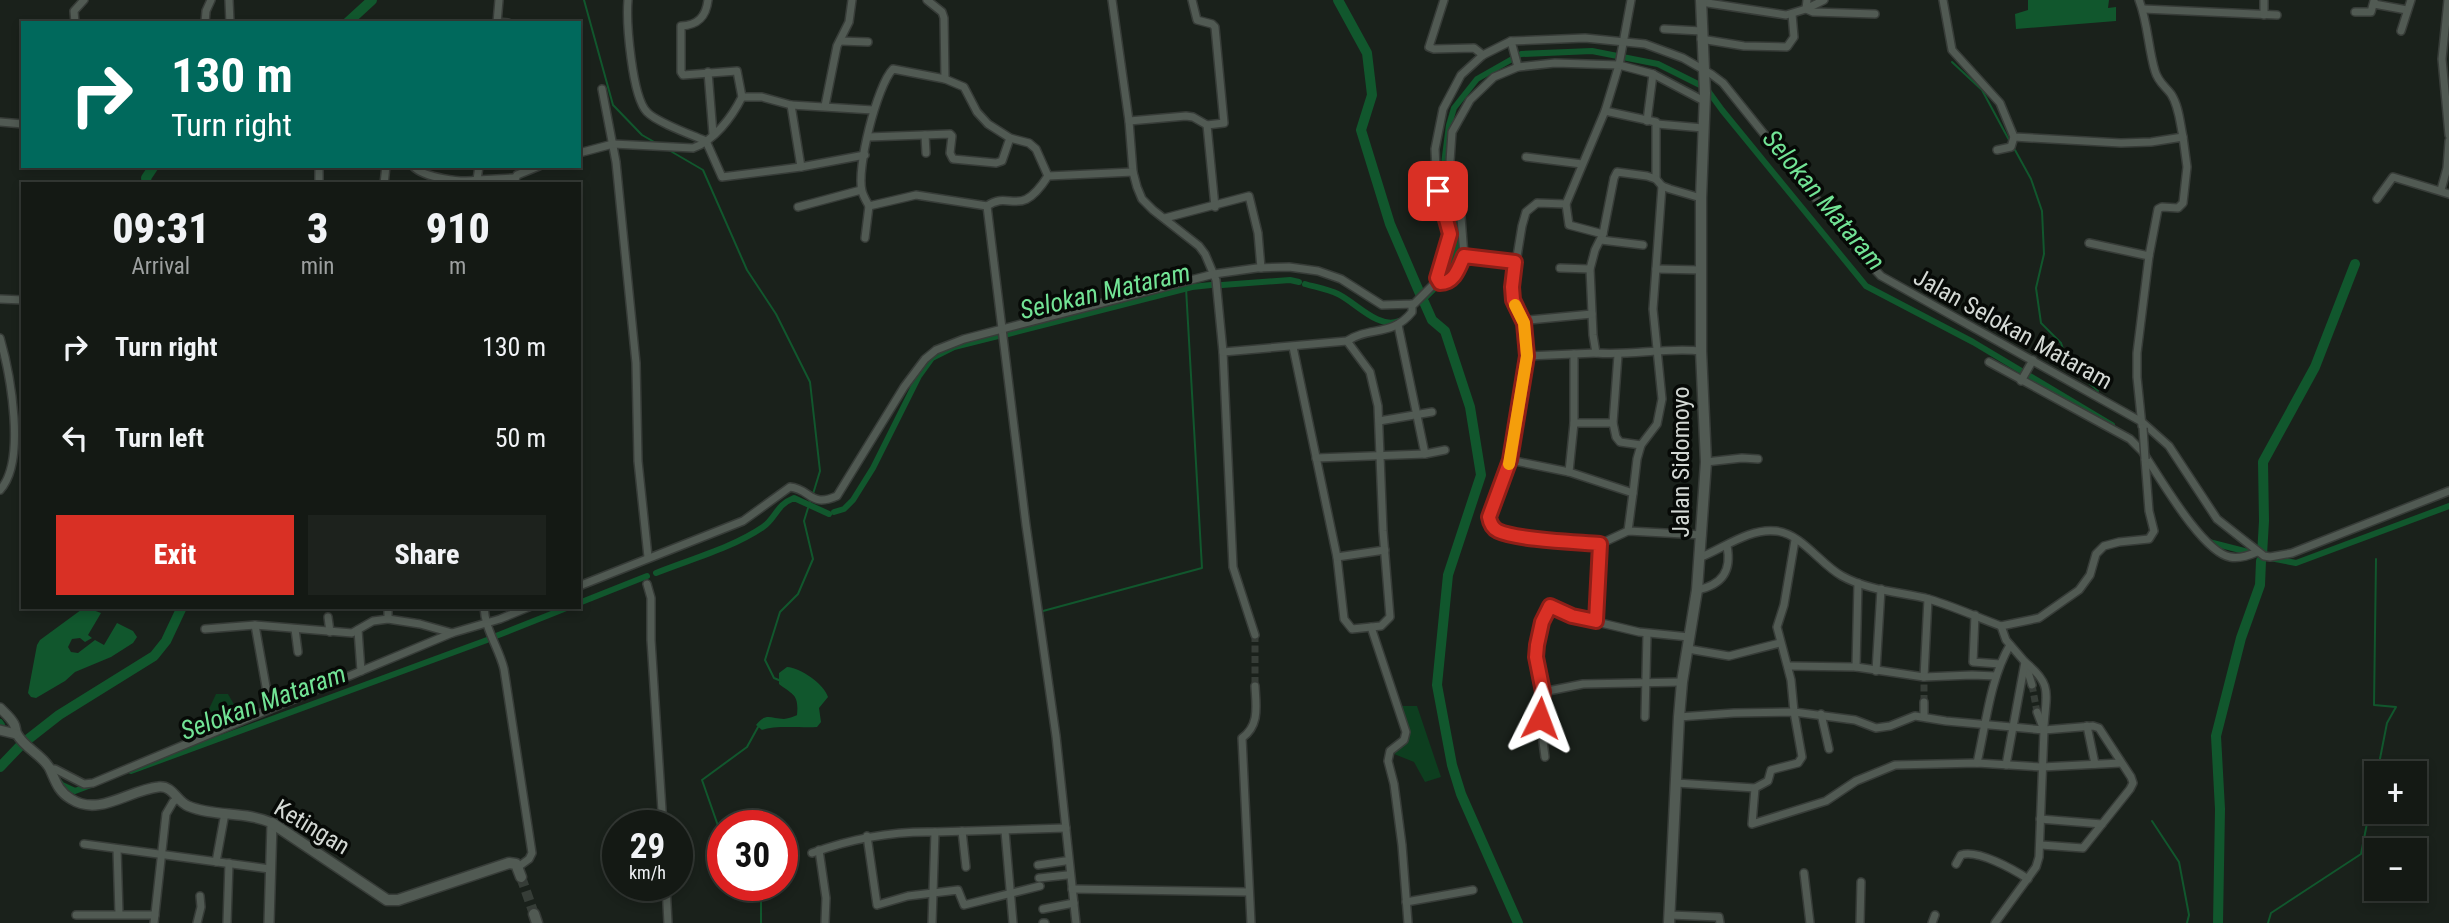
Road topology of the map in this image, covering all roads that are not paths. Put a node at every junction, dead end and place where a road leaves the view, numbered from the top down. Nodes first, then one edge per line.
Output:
1 (84, 0) edge
2 (211, 0) edge
3 (229, 0) edge
4 (499, 0) edge
5 (628, 0) edge
6 (708, 0) edge
7 (852, 0) edge
8 (927, 0) edge
9 (1112, 0) edge
10 (1192, 0) edge
11 (1444, 0) edge
12 (1631, 0) edge
13 (1807, 0) edge
14 (1824, 0) edge
15 (1943, 0) edge
16 (2139, 0) edge
17 (2264, 0) edge
18 (2411, 0) edge
19 (2448, 0) edge
20 (1701, 1) edge
21 (2374, 2) edge
22 (1806, 9) junction
23 (2143, 9) junction
24 (2407, 10) junction
25 (2355, 12) dead end
26 (1793, 14) junction
27 (1875, 14) dead end
28 (2264, 15) junction
29 (2277, 15) dead end
30 (75, 21) edge
31 (205, 21) edge
32 (230, 21) edge
33 (497, 21) edge
34 (1664, 29) dead end
35 (2401, 32) dead end
36 (1701, 35) junction
37 (840, 41) junction
38 (869, 42) dead end
39 (1511, 43) junction
40 (1622, 43) junction
41 (1483, 55) junction
42 (2446, 59) edge
43 (1619, 61) junction
44 (1517, 64) junction
45 (1705, 70) junction
46 (708, 72) junction
47 (1653, 74) junction
48 (945, 79) junction
49 (602, 89) dead end
50 (742, 97) junction
51 (1705, 97) junction
52 (791, 105) junction
53 (825, 106) junction
54 (873, 110) junction
55 (1605, 111) junction
56 (1129, 121) junction
57 (1647, 121) junction
58 (0, 122) edge
59 (21, 124) edge
60 (1657, 124) junction
61 (1207, 125) junction
62 (1703, 128) junction
63 (713, 134) junction
64 (925, 135) junction
65 (2449, 135) edge
66 (868, 137) junction
67 (2014, 137) junction
68 (2183, 137) junction
69 (1010, 138) junction
70 (706, 141) junction
71 (2449, 141) edge
72 (613, 144) junction
73 (1997, 150) dead end
74 (581, 152) edge
75 (926, 153) dead end
76 (864, 155) junction
77 (1526, 157) dead end
78 (1582, 164) junction
79 (801, 167) junction
80 (415, 168) edge
81 (479, 168) edge
82 (533, 168) edge
83 (1133, 173) junction
84 (1048, 176) junction
85 (1656, 179) junction
86 (477, 180) junction
87 (514, 181) edge
88 (462, 182) edge
89 (470, 182) edge
90 (1662, 186) junction
91 (861, 190) junction
92 (2445, 192) edge
93 (1701, 198) junction
94 (2377, 199) dead end
95 (1566, 204) junction
96 (798, 206) dead end
97 (869, 206) junction
98 (987, 206) junction
99 (1215, 206) junction
100 (1165, 218) junction
101 (1602, 237) junction
102 (865, 238) dead end
103 (2090, 243) dead end
104 (1643, 245) dead end
105 (1464, 256) junction
106 (2148, 256) junction
107 (1515, 262) junction
108 (1261, 268) junction
109 (1559, 268) dead end
110 (1590, 269) junction
111 (1656, 269) junction
112 (1700, 270) junction
113 (1215, 277) junction
114 (1436, 281) junction
115 (0, 299) edge
116 (21, 300) edge
117 (1413, 304) junction
118 (1592, 314) junction
119 (1524, 323) junction
120 (1398, 326) junction
121 (1002, 331) junction
122 (0, 338) edge
123 (1347, 341) junction
124 (1293, 347) junction
125 (1657, 350) junction
126 (1701, 351) junction
127 (1223, 352) junction
128 (1597, 352) junction
129 (1574, 354) junction
130 (1618, 355) junction
131 (1527, 356) junction
132 (1989, 362) dead end
133 (3, 363) edge
134 (2031, 363) junction
135 (2022, 379) junction
136 (1433, 412) dead end
137 (1416, 415) junction
138 (1379, 421) junction
139 (1574, 423) junction
140 (1613, 423) junction
141 (2142, 425) junction
142 (1642, 445) junction
143 (1445, 450) dead end
144 (1381, 454) junction
145 (1425, 454) junction
146 (1317, 457) junction
147 (1758, 459) dead end
148 (1510, 460) junction
149 (1706, 462) junction
150 (1569, 472) junction
151 (1, 488) edge
152 (2449, 491) edge
153 (1633, 493) junction
154 (1628, 531) junction
155 (1702, 535) junction
156 (1795, 540) junction
157 (1600, 544) junction
158 (1727, 546) junction
159 (1385, 550) junction
160 (2253, 553) junction
161 (648, 557) junction
162 (1337, 557) junction
163 (1700, 557) junction
164 (1858, 583) junction
165 (647, 584) dead end
166 (581, 585) edge
167 (1881, 589) junction
168 (1698, 590) junction
169 (1928, 599) junction
170 (388, 609) edge
171 (484, 609) edge
172 (524, 609) edge
173 (1975, 615) junction
174 (328, 617) dead end
175 (388, 619) junction
176 (1596, 621) junction
177 (255, 625) junction
178 (486, 626) junction
179 (2001, 626) junction
180 (1371, 627) junction
181 (205, 629) dead end
182 (295, 629) junction
183 (358, 630) junction
184 (330, 632) junction
185 (452, 633) junction
186 (1647, 634) junction
187 (1255, 635) tunnel mouth
188 (1689, 637) junction
189 (1780, 643) junction
190 (2010, 645) junction
191 (1688, 649) junction
192 (298, 652) dead end
193 (2025, 662) junction
194 (2000, 664) junction
195 (1788, 666) junction
196 (1856, 667) junction
197 (361, 671) junction
198 (1876, 671) junction
199 (1996, 676) junction
200 (1924, 677) junction
201 (1647, 682) junction
202 (1682, 682) junction
203 (2032, 685) tunnel mouth
204 (1255, 686) tunnel mouth
205 (1543, 692) junction
206 (1924, 702) tunnel mouth
207 (0, 708) edge
208 (270, 709) junction
209 (1794, 712) junction
210 (2037, 712) tunnel mouth
211 (1821, 714) junction
212 (1924, 716) junction
213 (1644, 717) dead end
214 (1679, 717) junction
215 (1986, 724) junction
216 (2087, 726) junction
217 (2012, 727) junction
218 (0, 730) edge
219 (2044, 730) junction
220 (18, 736) junction
221 (1829, 749) dead end
222 (1545, 757) dead end
223 (1977, 763) junction
224 (2121, 763) junction
225 (2095, 764) junction
226 (2006, 765) junction
227 (48, 767) junction
228 (2042, 768) junction
229 (1676, 783) junction
230 (1755, 788) junction
231 (178, 798) junction
232 (662, 810) edge
233 (225, 813) junction
234 (2040, 819) junction
235 (272, 823) junction
236 (2102, 824) junction
237 (1066, 828) junction
238 (962, 831) junction
239 (1005, 831) junction
240 (935, 832) junction
241 (867, 836) junction
242 (84, 844) dead end
243 (2040, 845) junction
244 (117, 849) junction
245 (162, 856) junction
246 (1065, 861) dead end
247 (216, 862) junction
248 (229, 863) junction
249 (1956, 864) dead end
250 (1038, 865) dead end
251 (966, 867) dead end
252 (270, 869) junction
253 (520, 872) joint
254 (1804, 873) dead end
255 (1067, 875) dead end
256 (1039, 878) dead end
257 (2028, 879) junction
258 (1861, 882) dead end
259 (1040, 887) dead end
260 (1072, 889) junction
261 (1473, 890) dead end
262 (1249, 892) junction
263 (933, 894) junction
264 (1011, 894) junction
265 (200, 895) dead end
266 (667, 901) edge
267 (1406, 902) junction
268 (1074, 903) junction
269 (1043, 909) dead end
270 (119, 914) junction
271 (76, 915) dead end
272 (108, 919) edge
273 (155, 919) edge
274 (1670, 919) edge
275 (197, 923) edge
276 (227, 923) edge
277 (268, 923) edge
278 (668, 923) edge
279 (825, 923) edge
280 (932, 923) edge
281 (1013, 923) edge
282 (1076, 923) edge
283 (1251, 923) edge
284 (1408, 923) edge
285 (1720, 923) edge
286 (1810, 923) edge
287 (1860, 923) edge
288 (1995, 923) edge

1 - 30 street
2 - 31 street
3 - 32 street
4 - 33 street
5 - 70 street
6 - 46 street
7 - 37 street
8 - 48 street
9 - 56 street
10 - 61 street
11 - 41 street
12 - 40 street
13 - 22 street
14 - 22 street
15 - 67 street
16 - 23 street
17 - 28 street
18 - 24 street
19 - 42 street
20 - 26 street
20 - 36 main road, Jalan Sidomoyo
21 - 24 street
21 - 25 street
22 - 26 street
22 - 27 street
23 - 28 street
23 - 68 street
24 - 35 street
26 - 36 street
28 - 29 street
34 - 36 street
36 - 45 main road, Jalan Sidomoyo
37 - 38 street
37 - 53 street
39 - 40 street, Jalan Selokan Mataram
39 - 41 street, Jalan Selokan Mataram
39 - 44 street
40 - 43 street
40 - 45 street, Jalan Selokan Mataram
41 - 114 street, Jalan Selokan Mataram
42 - 65 street
43 - 44 street
43 - 47 street
43 - 55 street
44 - 105 street
45 - 51 main road, Jalan Sidomoyo
45 - 134 street, Jalan Selokan Mataram
46 - 50 street
46 - 63 street
47 - 51 street
47 - 57 street
48 - 54 street
48 - 69 street
49 - 72 street
50 - 52 street
50 - 63 street
51 - 62 main road, Jalan Sidomoyo
52 - 53 street
52 - 79 street
53 - 54 street
54 - 66 street
55 - 57 street
55 - 78 street
56 - 61 street
56 - 83 street
57 - 60 street
58 - 59 street
60 - 62 street
60 - 85 street
61 - 99 street
62 - 93 main road, Jalan Sidomoyo
63 - 70 street
64 - 66 street
64 - 69 street
64 - 75 street
66 - 76 street
67 - 68 street
67 - 73 street
68 - 106 street
69 - 84 street
70 - 72 street
70 - 79 street
71 - 92 street
72 - 74 street
72 - 161 street
76 - 79 street
76 - 91 street
77 - 78 street
78 - 95 street
80 - 88 street
81 - 86 street
82 - 87 street
83 - 84 street
83 - 100 street
84 - 98 street
85 - 90 street
85 - 101 street
86 - 87 street
86 - 89 street
90 - 93 street
90 - 111 street
91 - 96 street
91 - 97 street
92 - 94 street
93 - 112 main road, Jalan Sidomoyo
95 - 101 street
95 - 107 street
97 - 98 street
97 - 102 street
98 - 121 street
99 - 100 street
99 - 108 street
100 - 113 street
101 - 104 street
101 - 110 street
103 - 106 street
105 - 107 street
105 - 114 street
106 - 141 street
107 - 119 street
108 - 113 street
108 - 117 street
109 - 110 street
110 - 118 street
111 - 112 street
111 - 125 street
112 - 126 main road, Jalan Sidomoyo
113 - 121 street
113 - 127 street
114 - 117 street, Jalan Selokan Mataram
115 - 116 street
117 - 120 street, Jalan Selokan Mataram
118 - 119 street
118 - 128 street
119 - 131 street
120 - 123 street
120 - 137 street
121 - 161 street
121 - 237 street
122 - 133 street
123 - 124 street
123 - 138 street
124 - 127 street
124 - 146 street
125 - 126 street
125 - 130 street
125 - 142 street
126 - 149 main road, Jalan Sidomoyo
127 - 187 street
128 - 129 street
128 - 130 street
129 - 131 street
129 - 139 street
130 - 140 street
131 - 148 street
132 - 135 street
133 - 151 street
134 - 135 street
134 - 141 street, Jalan Selokan Mataram
135 - 160 street
136 - 137 street
137 - 138 street
137 - 145 street
138 - 144 street
139 - 140 street
139 - 150 street
140 - 142 street
141 - 160 street, Jalan Selokan Mataram
141 - 179 street, bridge
142 - 153 street
143 - 145 street
144 - 145 street
144 - 146 street
144 - 159 street
146 - 162 street
147 - 149 street
148 - 150 street
148 - 157 street
149 - 155 main road, Jalan Sidomoyo
150 - 153 street
152 - 160 street
153 - 154 street
154 - 155 street
154 - 157 street
155 - 163 main road, Jalan Sidomoyo
156 - 158 street
156 - 164 street
156 - 189 street
157 - 176 street
158 - 163 street
158 - 168 street
159 - 162 street
159 - 180 street
161 - 166 street
162 - 180 street
163 - 168 main road, Jalan Sidomoyo
164 - 167 street
164 - 196 street
165 - 232 street
167 - 169 street
167 - 198 street
168 - 188 main road, Jalan Sidomoyo
169 - 173 street
169 - 200 street
170 - 175 street
171 - 178 street
172 - 178 street
173 - 179 street
173 - 194 street
174 - 184 street
175 - 183 street
175 - 185 street
176 - 186 street
176 - 205 street
177 - 181 street
177 - 182 street
177 - 208 street
178 - 185 street
178 - 253 street
179 - 190 street
180 - 267 street
182 - 184 street
182 - 192 street
183 - 184 street
183 - 197 street
185 - 197 street
186 - 188 street
186 - 201 street
188 - 191 main road, Jalan Sidomoyo
189 - 191 street
189 - 195 street
190 - 193 street
190 - 194 street
191 - 202 main road, Jalan Sidomoyo
193 - 203 street
193 - 217 street
193 - 219 street
194 - 199 street
195 - 196 street
195 - 209 street
196 - 198 street
197 - 208 street
198 - 200 street
199 - 200 street
199 - 215 street
201 - 202 street
201 - 205 street
201 - 213 street
202 - 214 main road, Jalan Sidomoyo
204 - 262 street
205 - 222 street
206 - 212 street
207 - 220 street
208 - 227 street
209 - 211 street
209 - 214 street
209 - 230 street
210 - 219 street
211 - 212 street
211 - 221 street
212 - 215 street
214 - 229 main road, Jalan Sidomoyo
215 - 217 street
215 - 223 street
216 - 219 street
216 - 224 street
216 - 225 street
217 - 219 street
217 - 226 street
218 - 220 street
219 - 228 street
220 - 227 street
223 - 226 street
223 - 230 street
224 - 225 street
224 - 236 street
225 - 228 street
226 - 228 street
227 - 231 street, Ketingan
228 - 234 street
229 - 230 street
229 - 274 main road, Jalan Sidomoyo
231 - 233 street, Ketingan
231 - 245 street
233 - 235 street, Ketingan
233 - 247 street
234 - 236 street
234 - 243 street
235 - 252 street
235 - 253 main road, Ketingan
236 - 243 street
237 - 239 street
237 - 260 street
238 - 239 street
238 - 240 street
238 - 251 street
239 - 264 street
240 - 241 street
240 - 263 street
241 - 263 street
241 - 279 street
242 - 244 street
243 - 257 street
244 - 245 street
244 - 270 street
245 - 247 street
245 - 273 street
246 - 250 street
247 - 248 street
248 - 252 street
248 - 276 street
249 - 257 street
252 - 277 street
254 - 286 street
255 - 256 street
257 - 288 street
258 - 287 street
259 - 264 street
260 - 262 street
260 - 268 street
261 - 267 street
262 - 283 street
263 - 264 street
263 - 280 street
264 - 281 street
265 - 275 street
266 - 278 street
267 - 284 street
268 - 269 street
268 - 282 street
270 - 272 street
270 - 273 street
271 - 272 street
274 - 285 street

